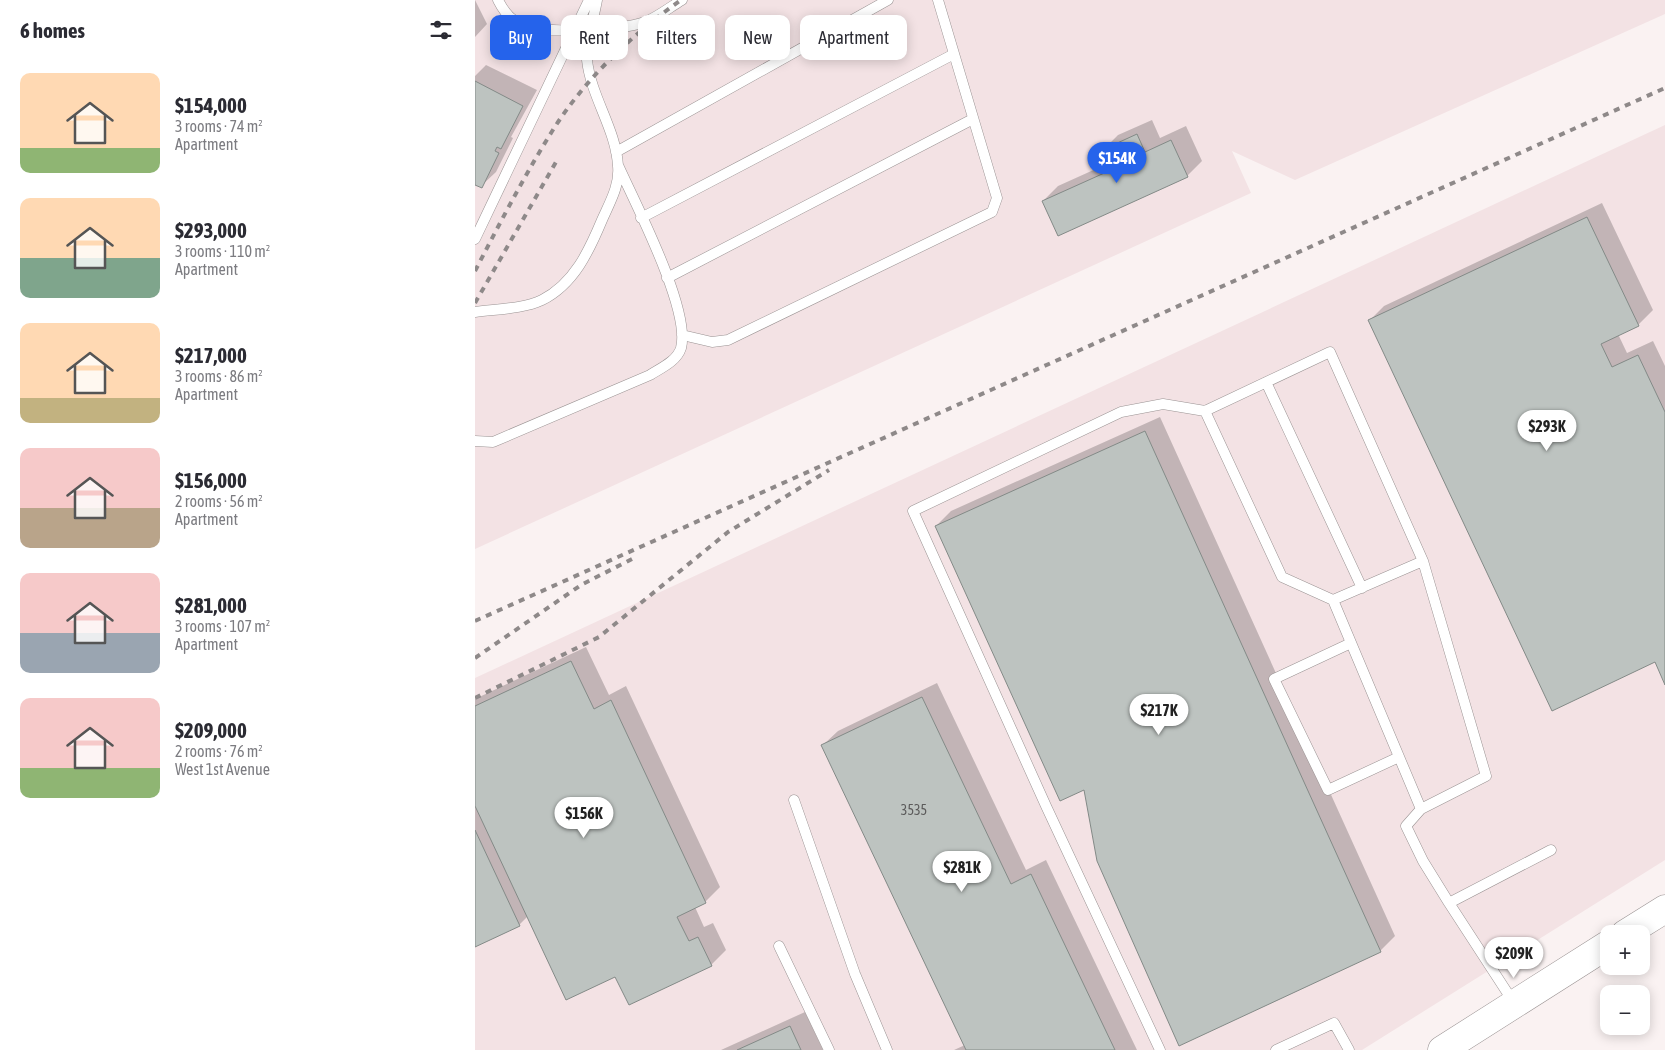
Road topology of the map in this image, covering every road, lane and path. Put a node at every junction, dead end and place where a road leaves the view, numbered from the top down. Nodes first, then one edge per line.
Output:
1 (498, 0) edge
2 (589, 0) edge
3 (597, 0) edge
4 (682, 0) edge
5 (888, 0) edge
6 (939, 0) edge
7 (582, 15) edge
8 (594, 15) edge
9 (628, 24) edge
10 (561, 29) edge
11 (954, 54) junction
12 (561, 58) edge
13 (587, 60) edge
14 (973, 119) junction
15 (615, 152) junction
16 (618, 165) junction
17 (641, 218) junction
18 (475, 239) edge
19 (667, 278) junction
20 (475, 312) edge
21 (682, 336) junction
22 (1266, 382) junction
23 (1205, 411) junction
24 (475, 441) edge
25 (1423, 561) junction
26 (1362, 588) junction
27 (1333, 600) junction
28 (1351, 643) junction
29 (1399, 757) junction
30 (794, 800) dead end
31 (1421, 809) junction
32 (1551, 850) dead end
33 (1449, 903) junction
34 (1665, 909) edge
35 (1639, 925) edge
36 (779, 946) dead end
37 (1600, 950) edge
38 (1515, 1004) junction
39 (829, 1050) edge
40 (887, 1050) edge
41 (1160, 1050) edge
42 (1276, 1050) edge
43 (1349, 1050) edge
44 (1442, 1050) edge

1 - 10 lane
2 - 7 lane
3 - 8 lane
4 - 9 lane
5 - 15 lane
6 - 11 lane
11 - 14 lane
11 - 17 lane
12 - 18 lane
13 - 15 lane
14 - 19 lane
14 - 21 lane
15 - 16 lane
16 - 17 lane
16 - 20 lane
17 - 19 lane
19 - 21 lane
21 - 24 lane
22 - 23 lane
22 - 25 lane
22 - 26 lane
23 - 27 lane
23 - 41 lane
25 - 26 lane
25 - 31 lane
26 - 27 lane
27 - 28 lane
28 - 29 lane
28 - 29 lane
29 - 31 lane
30 - 40 lane
31 - 33 lane
32 - 33 lane
33 - 38 lane
34 - 35 street
36 - 39 lane
37 - 38 street
38 - 44 street
42 - 43 lane

